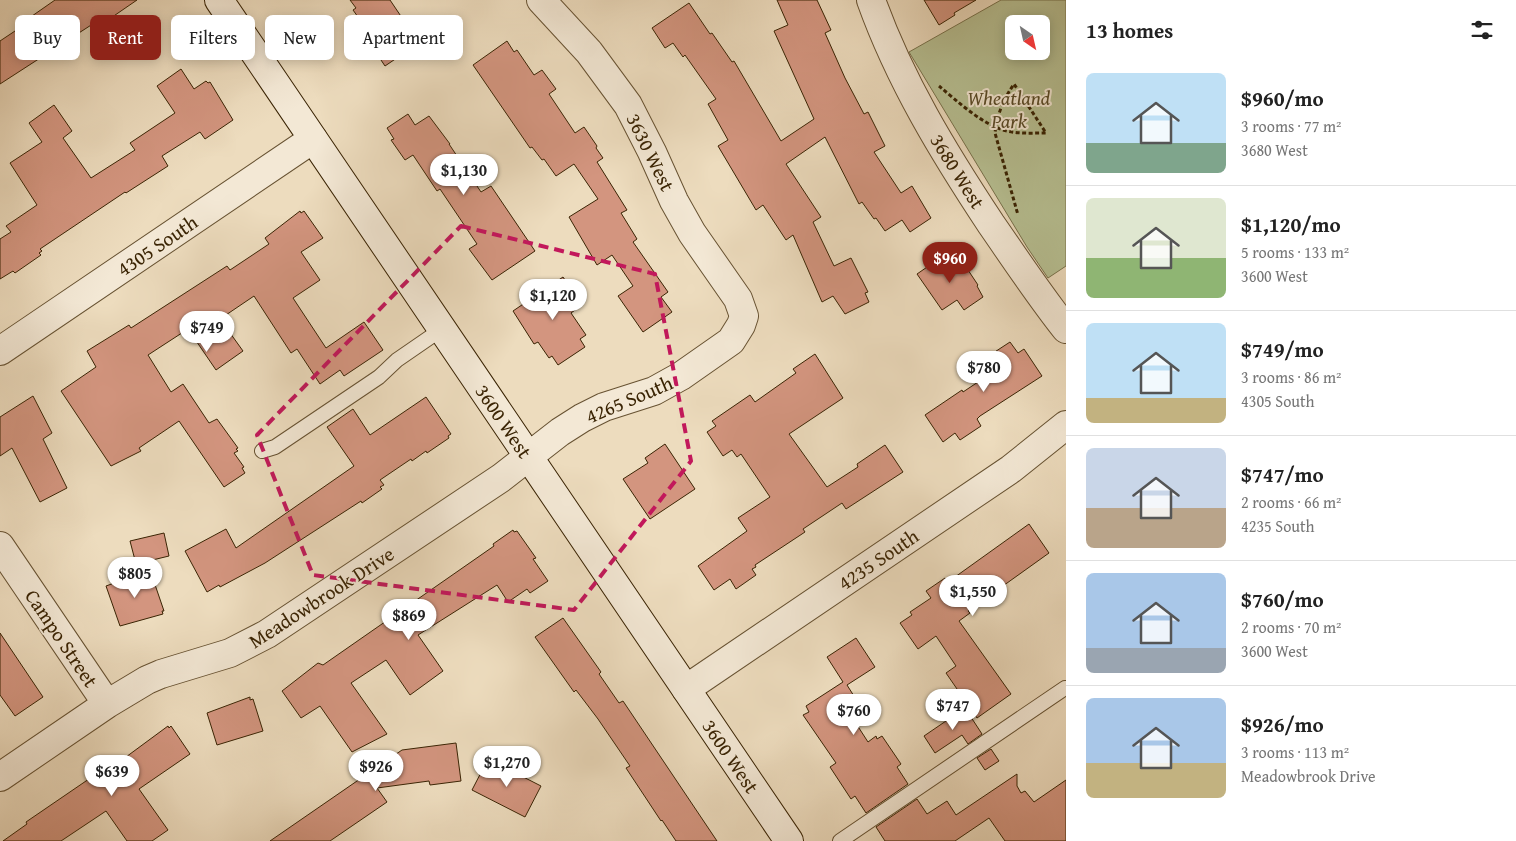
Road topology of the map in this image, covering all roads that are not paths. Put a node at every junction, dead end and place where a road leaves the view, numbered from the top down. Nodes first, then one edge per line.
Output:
1 (219, 0) edge
2 (541, 0) edge
3 (872, 0) edge
4 (313, 139) junction
5 (744, 316) joint
6 (442, 329) junction
7 (1066, 329) edge
8 (0, 350) edge
9 (1066, 425) edge
10 (262, 451) dead end
11 (528, 457) junction
12 (0, 546) edge
13 (1065, 688) edge
14 (686, 689) junction
15 (107, 704) junction
16 (0, 777) edge
17 (789, 841) edge
18 (840, 841) edge

1 - 4 street, 3600 West
2 - 5 street, 3630 West
3 - 7 street, 3680 West
4 - 6 street, 3600 West
4 - 8 street, 4305 South
5 - 11 street, 4265 South
6 - 10 lane
6 - 11 street, 3600 West
9 - 14 street, 4235 South
11 - 14 street, 3600 West
11 - 15 street, Meadowbrook Drive
12 - 15 street, Campo Street
13 - 18 lane
14 - 17 street, 3600 West
15 - 16 street, Meadowbrook Drive

